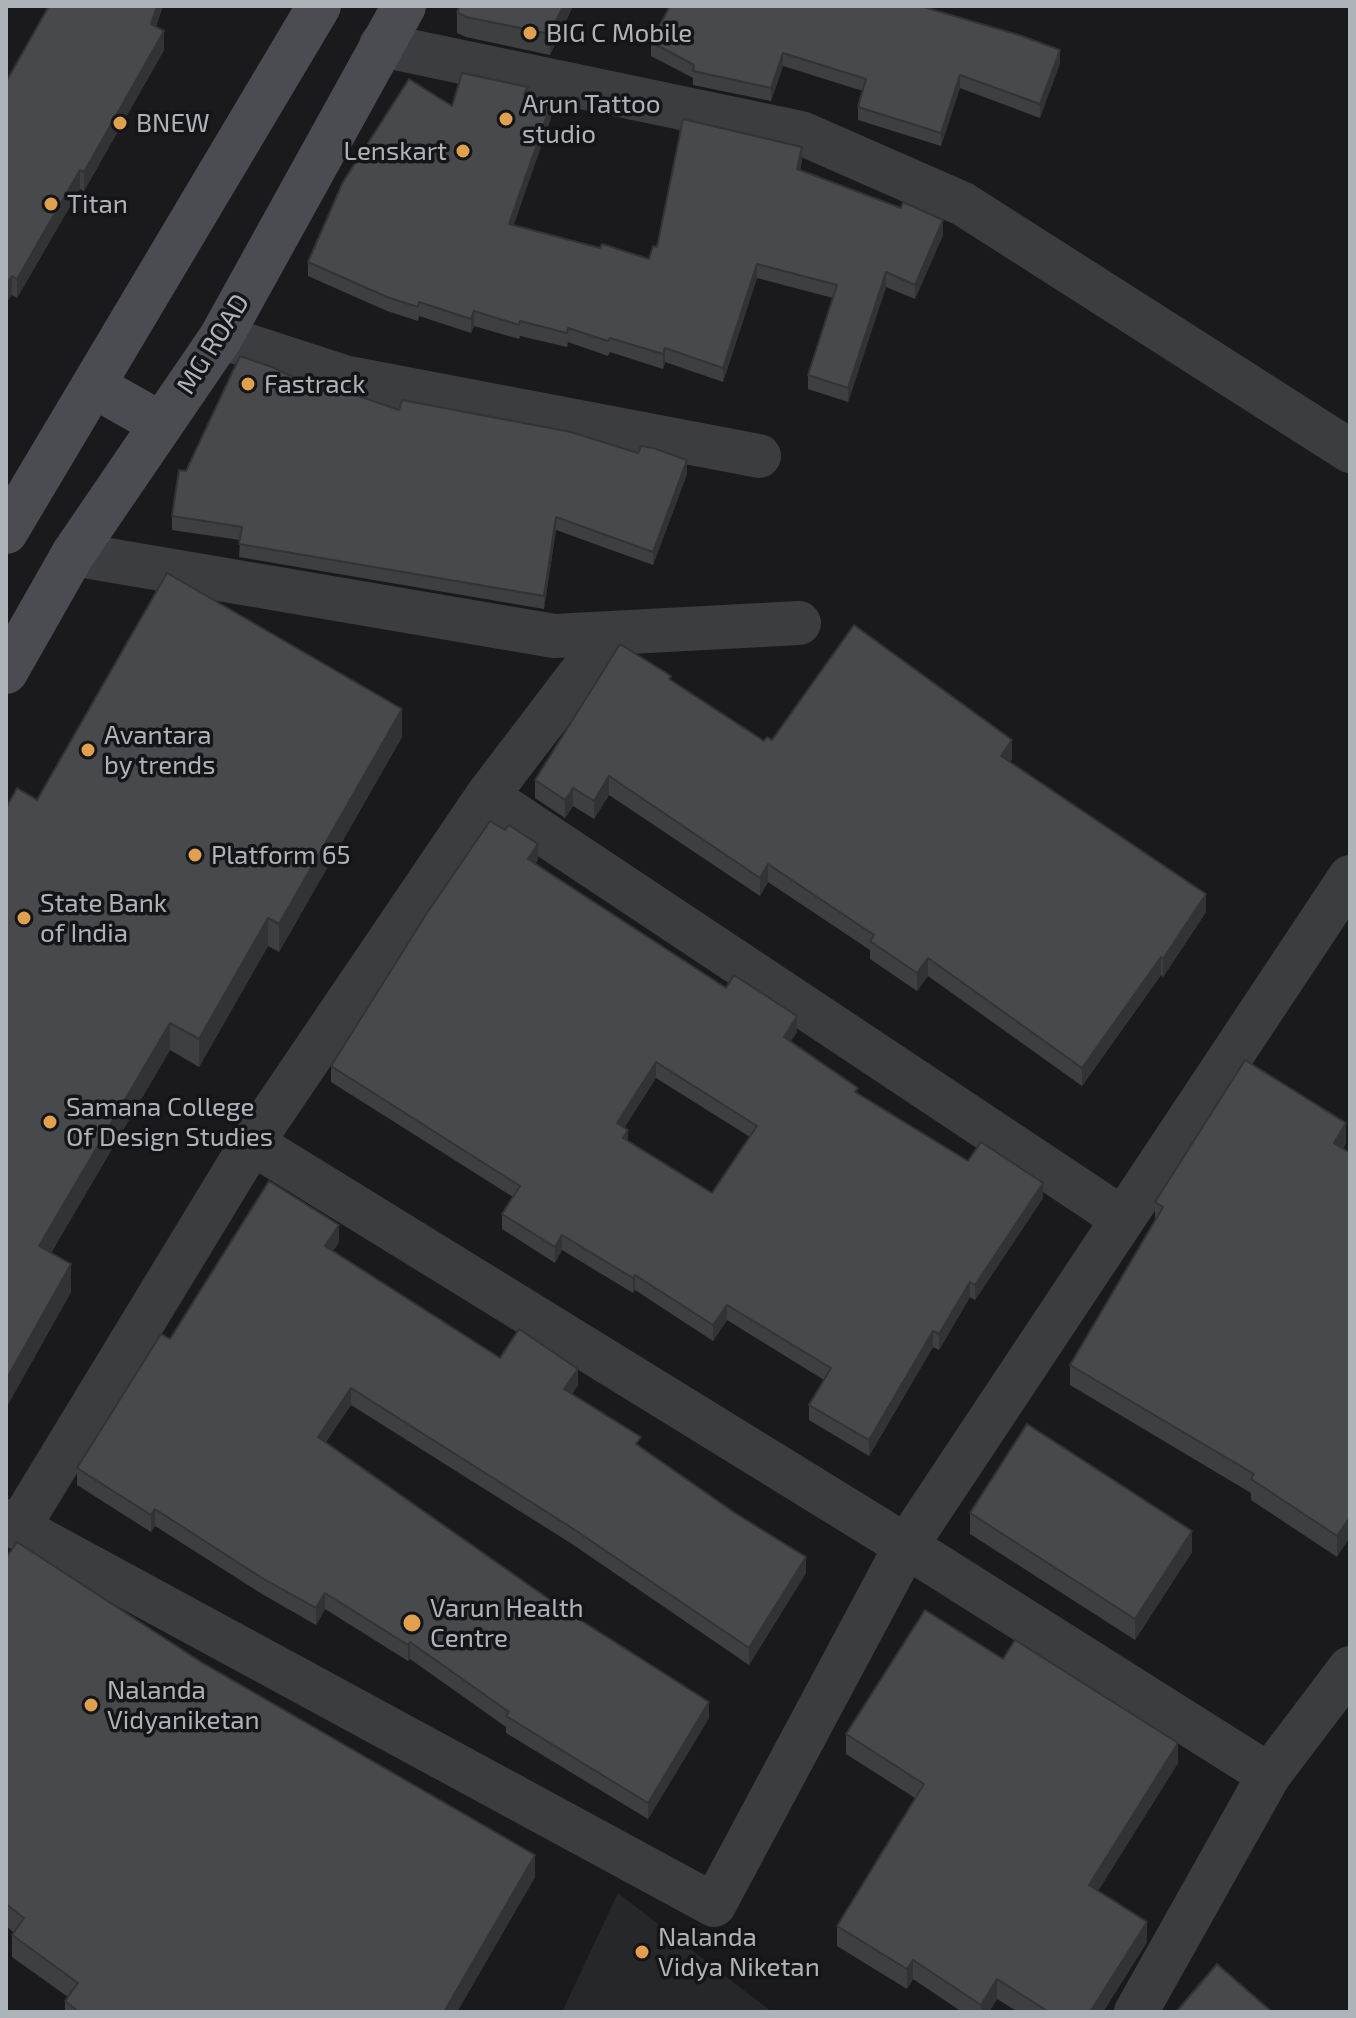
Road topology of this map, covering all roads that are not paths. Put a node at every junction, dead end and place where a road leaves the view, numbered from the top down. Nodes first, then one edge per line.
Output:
1 (319, 6) edge
2 (404, 6) edge
3 (381, 45) junction
4 (221, 337) junction
5 (94, 386) junction
6 (161, 424) junction
7 (1350, 451) edge
8 (759, 456) dead end
9 (6, 532) edge
10 (73, 554) junction
11 (799, 623) dead end
12 (611, 633) junction
13 (6, 672) edge
14 (487, 796) junction
15 (1350, 877) edge
16 (252, 1143) junction
17 (1123, 1219) junction
18 (12, 1524) edge
19 (906, 1546) junction
20 (1350, 1668) edge
21 (1337, 1714) edge
22 (1269, 1775) junction
23 (1136, 2012) edge

1 - 5 main road
2 - 3 main road, MG ROAD
3 - 4 main road, MG ROAD
3 - 7 street
4 - 6 main road, MG ROAD
4 - 8 street
5 - 6 main road
5 - 9 main road
6 - 10 main road, MG ROAD
10 - 12 street
10 - 13 main road, MG ROAD
11 - 12 street
12 - 14 street
14 - 16 street
14 - 17 street
15 - 17 street
16 - 18 street
16 - 19 street
17 - 19 street
18 - 19 street
19 - 22 street
20 - 21 street
21 - 22 street
22 - 23 street

